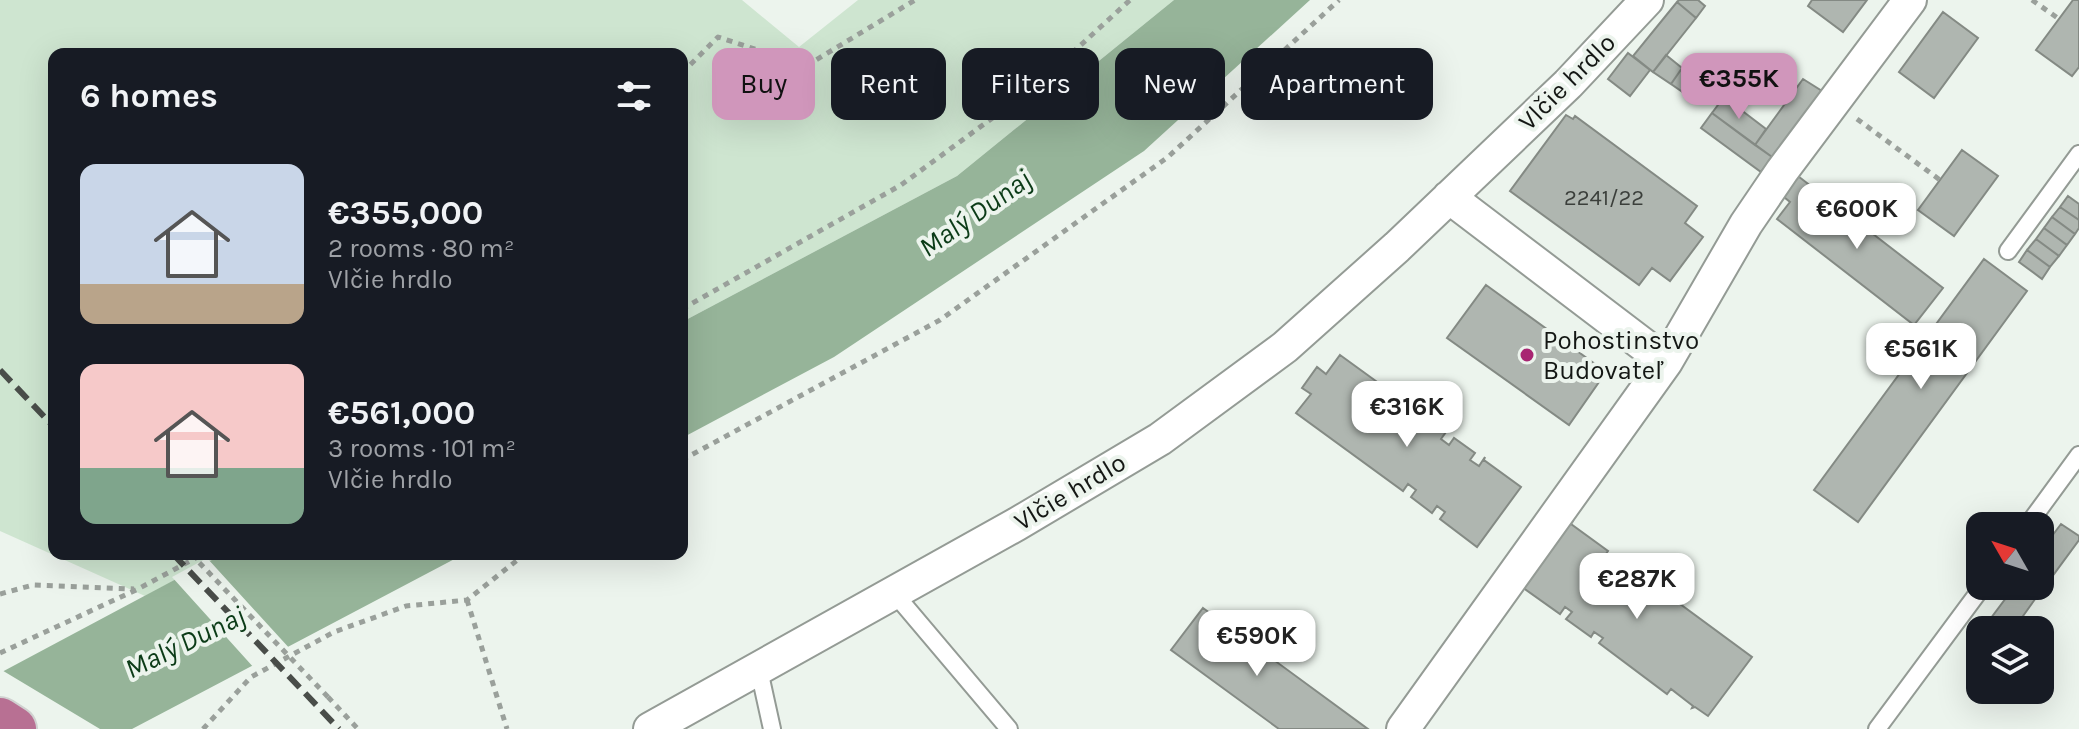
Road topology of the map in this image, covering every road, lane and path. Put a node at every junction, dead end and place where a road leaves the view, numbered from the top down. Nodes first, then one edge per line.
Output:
1 (915, 0) edge
2 (1130, 0) edge
3 (1339, 0) edge
4 (1647, 0) edge
5 (1910, 0) edge
6 (2032, 0) edge
7 (2059, 19) dead end
8 (688, 67) edge
9 (1841, 92) junction
10 (2079, 154) edge
11 (1940, 180) dead end
12 (1449, 197) junction
13 (2008, 251) dead end
14 (688, 306) edge
15 (1666, 362) junction
16 (2079, 455) edge
17 (688, 457) edge
18 (2037, 512) edge
19 (192, 560) edge
20 (197, 560) edge
21 (517, 560) edge
22 (138, 589) junction
23 (894, 593) junction
24 (0, 594) edge
25 (467, 600) junction
26 (1973, 600) edge
27 (0, 653) edge
28 (759, 670) junction
29 (0, 720) edge
30 (14, 729) edge
31 (203, 729) edge
32 (358, 729) edge
33 (507, 729) edge
34 (650, 729) edge
35 (772, 729) edge
36 (1009, 729) edge
37 (1403, 729) edge
38 (1877, 729) edge

1 - 8 path
2 - 14 path
3 - 17 path
4 - 12 street, Vlčie hrdlo
5 - 9 street
6 - 7 path
9 - 11 path
9 - 15 street
10 - 13 lane
12 - 15 street
12 - 23 street, Vlčie hrdlo
15 - 37 street
16 - 18 lane
19 - 22 path
20 - 32 path, bridge
21 - 25 path
22 - 24 path
22 - 27 path
23 - 28 street, Vlčie hrdlo
23 - 36 lane
25 - 31 path
25 - 33 path
26 - 38 lane
28 - 34 street, Vlčie hrdlo
28 - 35 lane
29 - 30 highway

